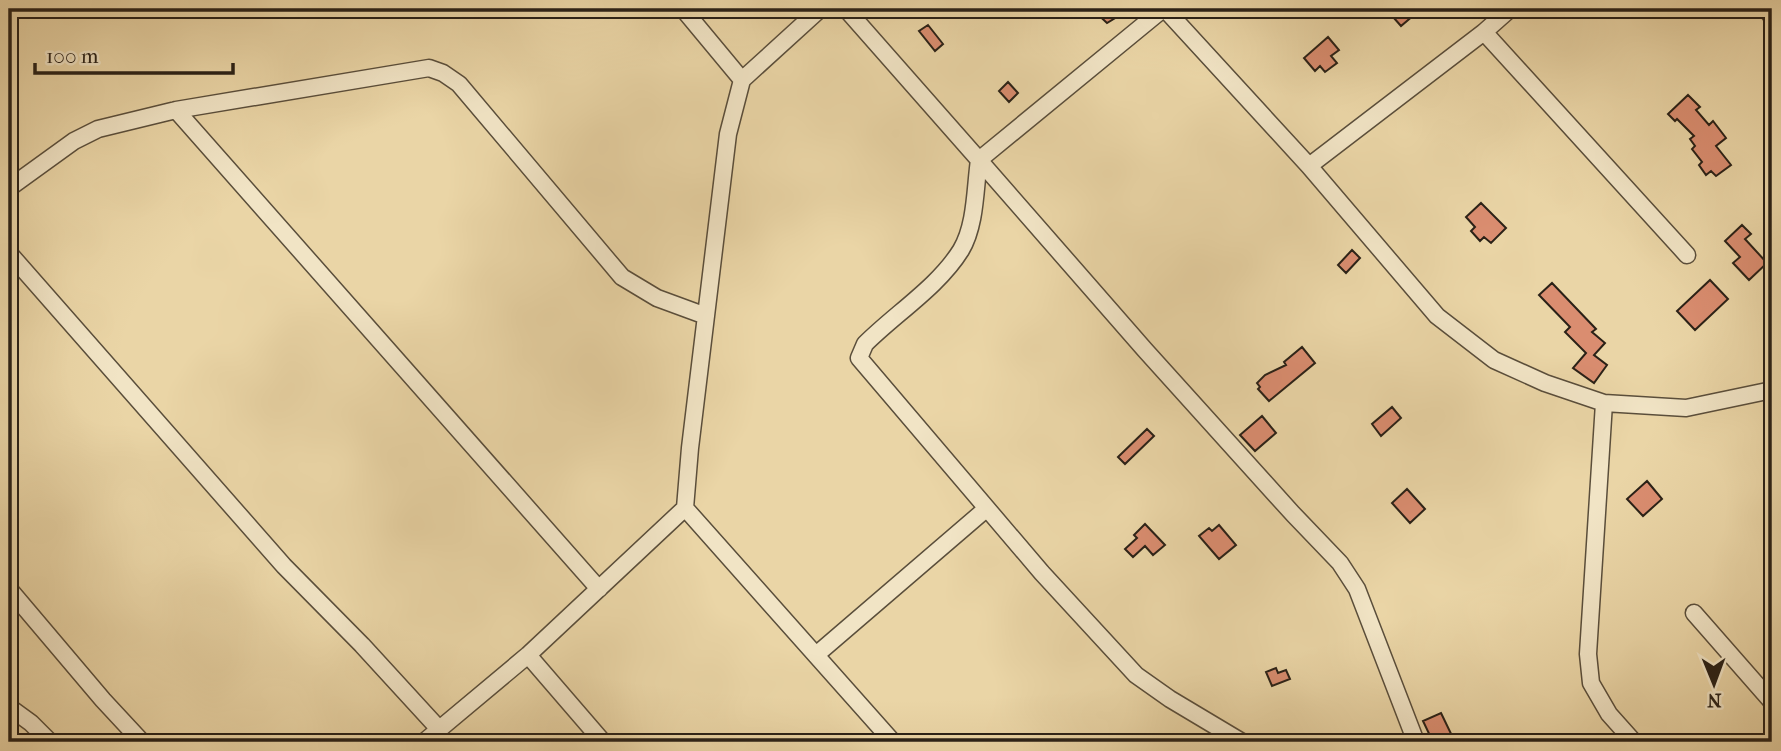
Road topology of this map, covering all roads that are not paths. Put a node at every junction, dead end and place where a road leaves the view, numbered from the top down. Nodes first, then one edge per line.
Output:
1 (683, 9) edge
2 (820, 9) edge
3 (846, 9) edge
4 (1164, 9) edge
5 (1510, 9) edge
6 (1766, 9) edge
7 (1772, 17) edge
8 (1484, 32) junction
9 (742, 80) junction
10 (176, 110) junction
11 (979, 160) junction
12 (1309, 166) junction
13 (9, 188) edge
14 (9, 253) edge
15 (1687, 255) dead end
16 (706, 316) junction
17 (1772, 390) edge
18 (1604, 404) junction
19 (685, 508) junction
20 (986, 509) junction
21 (9, 589) edge
22 (599, 589) junction
23 (1694, 613) dead end
24 (528, 654) junction
25 (816, 655) junction
26 (1772, 702) edge
27 (9, 707) edge
28 (439, 729) junction
29 (50, 742) edge
30 (142, 742) edge
31 (424, 742) edge
32 (603, 742) edge
33 (893, 742) edge
34 (1242, 742) edge
35 (1416, 742) edge
36 (1634, 742) edge

1 - 9 street
2 - 9 street
3 - 11 street
4 - 11 street
4 - 12 street
5 - 8 street
6 - 7 street
8 - 12 street
8 - 15 street
9 - 16 street
10 - 13 street
10 - 16 street
10 - 22 street
11 - 20 street
11 - 35 street
12 - 18 street
14 - 28 street
16 - 19 street
17 - 18 street
18 - 36 street
19 - 22 street
19 - 25 street
20 - 25 street
20 - 34 street
21 - 30 street
22 - 24 street
23 - 26 street
24 - 28 street
24 - 32 street
25 - 33 street
27 - 29 street
28 - 31 street

